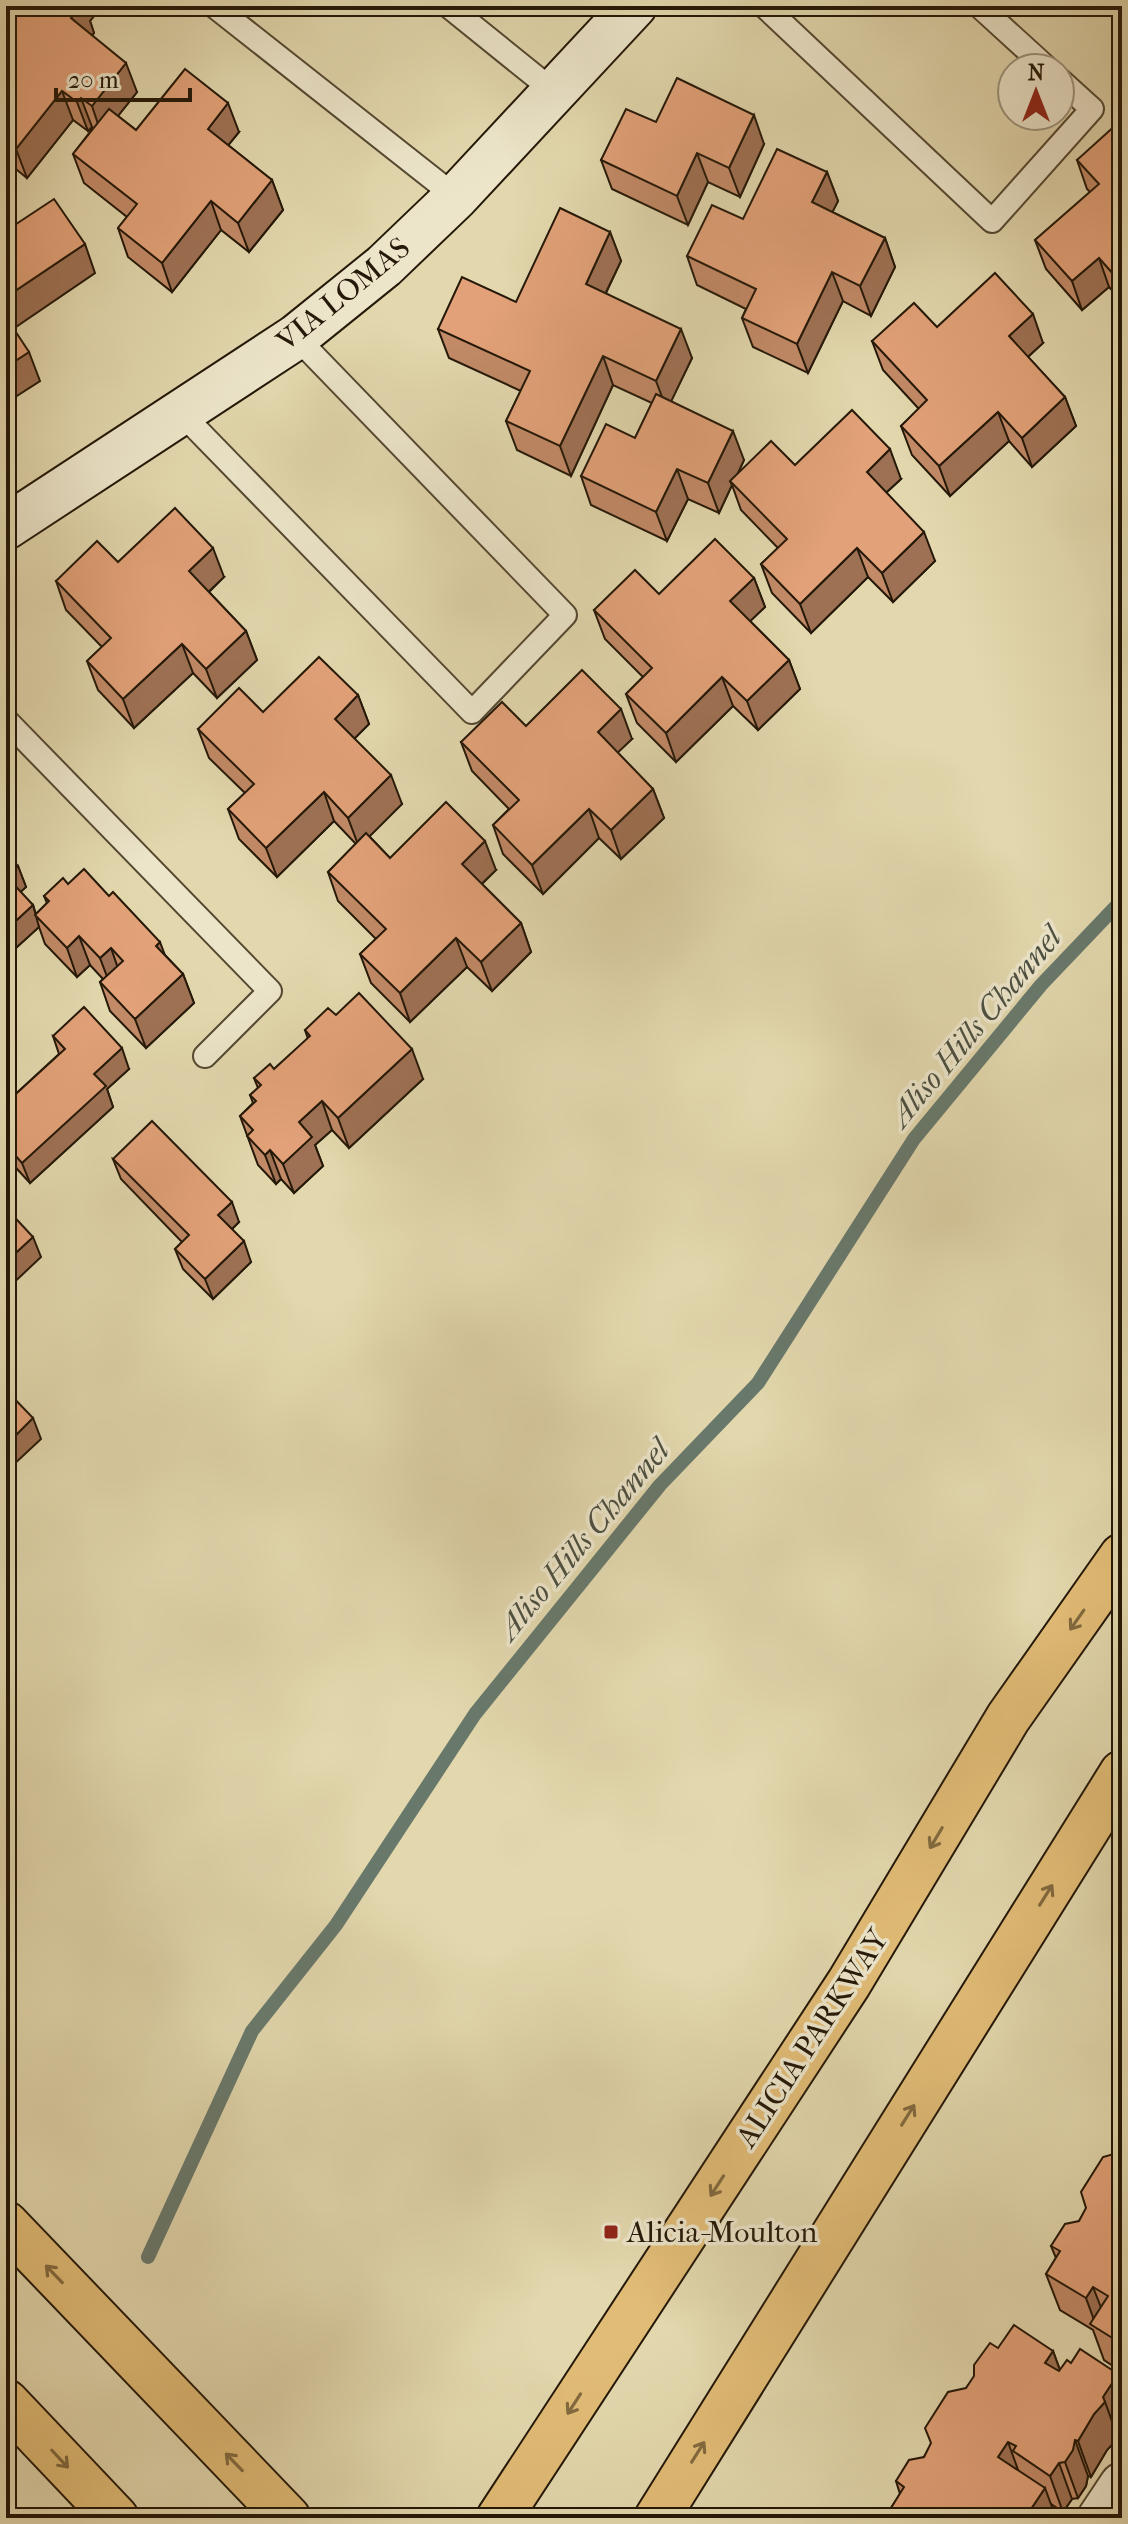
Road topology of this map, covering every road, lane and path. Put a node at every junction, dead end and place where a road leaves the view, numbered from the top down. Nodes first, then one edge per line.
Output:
1 (214, 6) edge
2 (448, 6) edge
3 (634, 6) edge
4 (764, 6) edge
5 (979, 6) edge
6 (1029, 52) edge
7 (556, 93) junction
8 (1076, 94) edge
9 (1076, 127) edge
10 (1071, 132) edge
11 (456, 197) junction
12 (296, 337) junction
13 (181, 413) junction
14 (6, 527) edge
15 (6, 720) edge
16 (205, 1056) dead end
17 (1122, 1556) edge
18 (1122, 1773) edge
19 (6, 2224) edge
20 (6, 2402) edge
21 (1122, 2485) edge
22 (116, 2518) edge
23 (288, 2518) edge
24 (499, 2518) edge
25 (657, 2518) edge
26 (1100, 2518) edge

1 - 11 lane
2 - 7 lane
3 - 7 street, VIA LOMAS
4 - 10 lane
5 - 6 lane
7 - 11 street, VIA LOMAS
8 - 9 lane
11 - 12 street, VIA LOMAS
12 - 13 street, VIA LOMAS
12 - 13 lane
13 - 14 street, VIA LOMAS
15 - 16 lane
17 -> 24 main road, ALICIA PARKWAY
25 -> 18 main road
23 -> 19 main road
20 -> 22 main road
21 - 26 street

